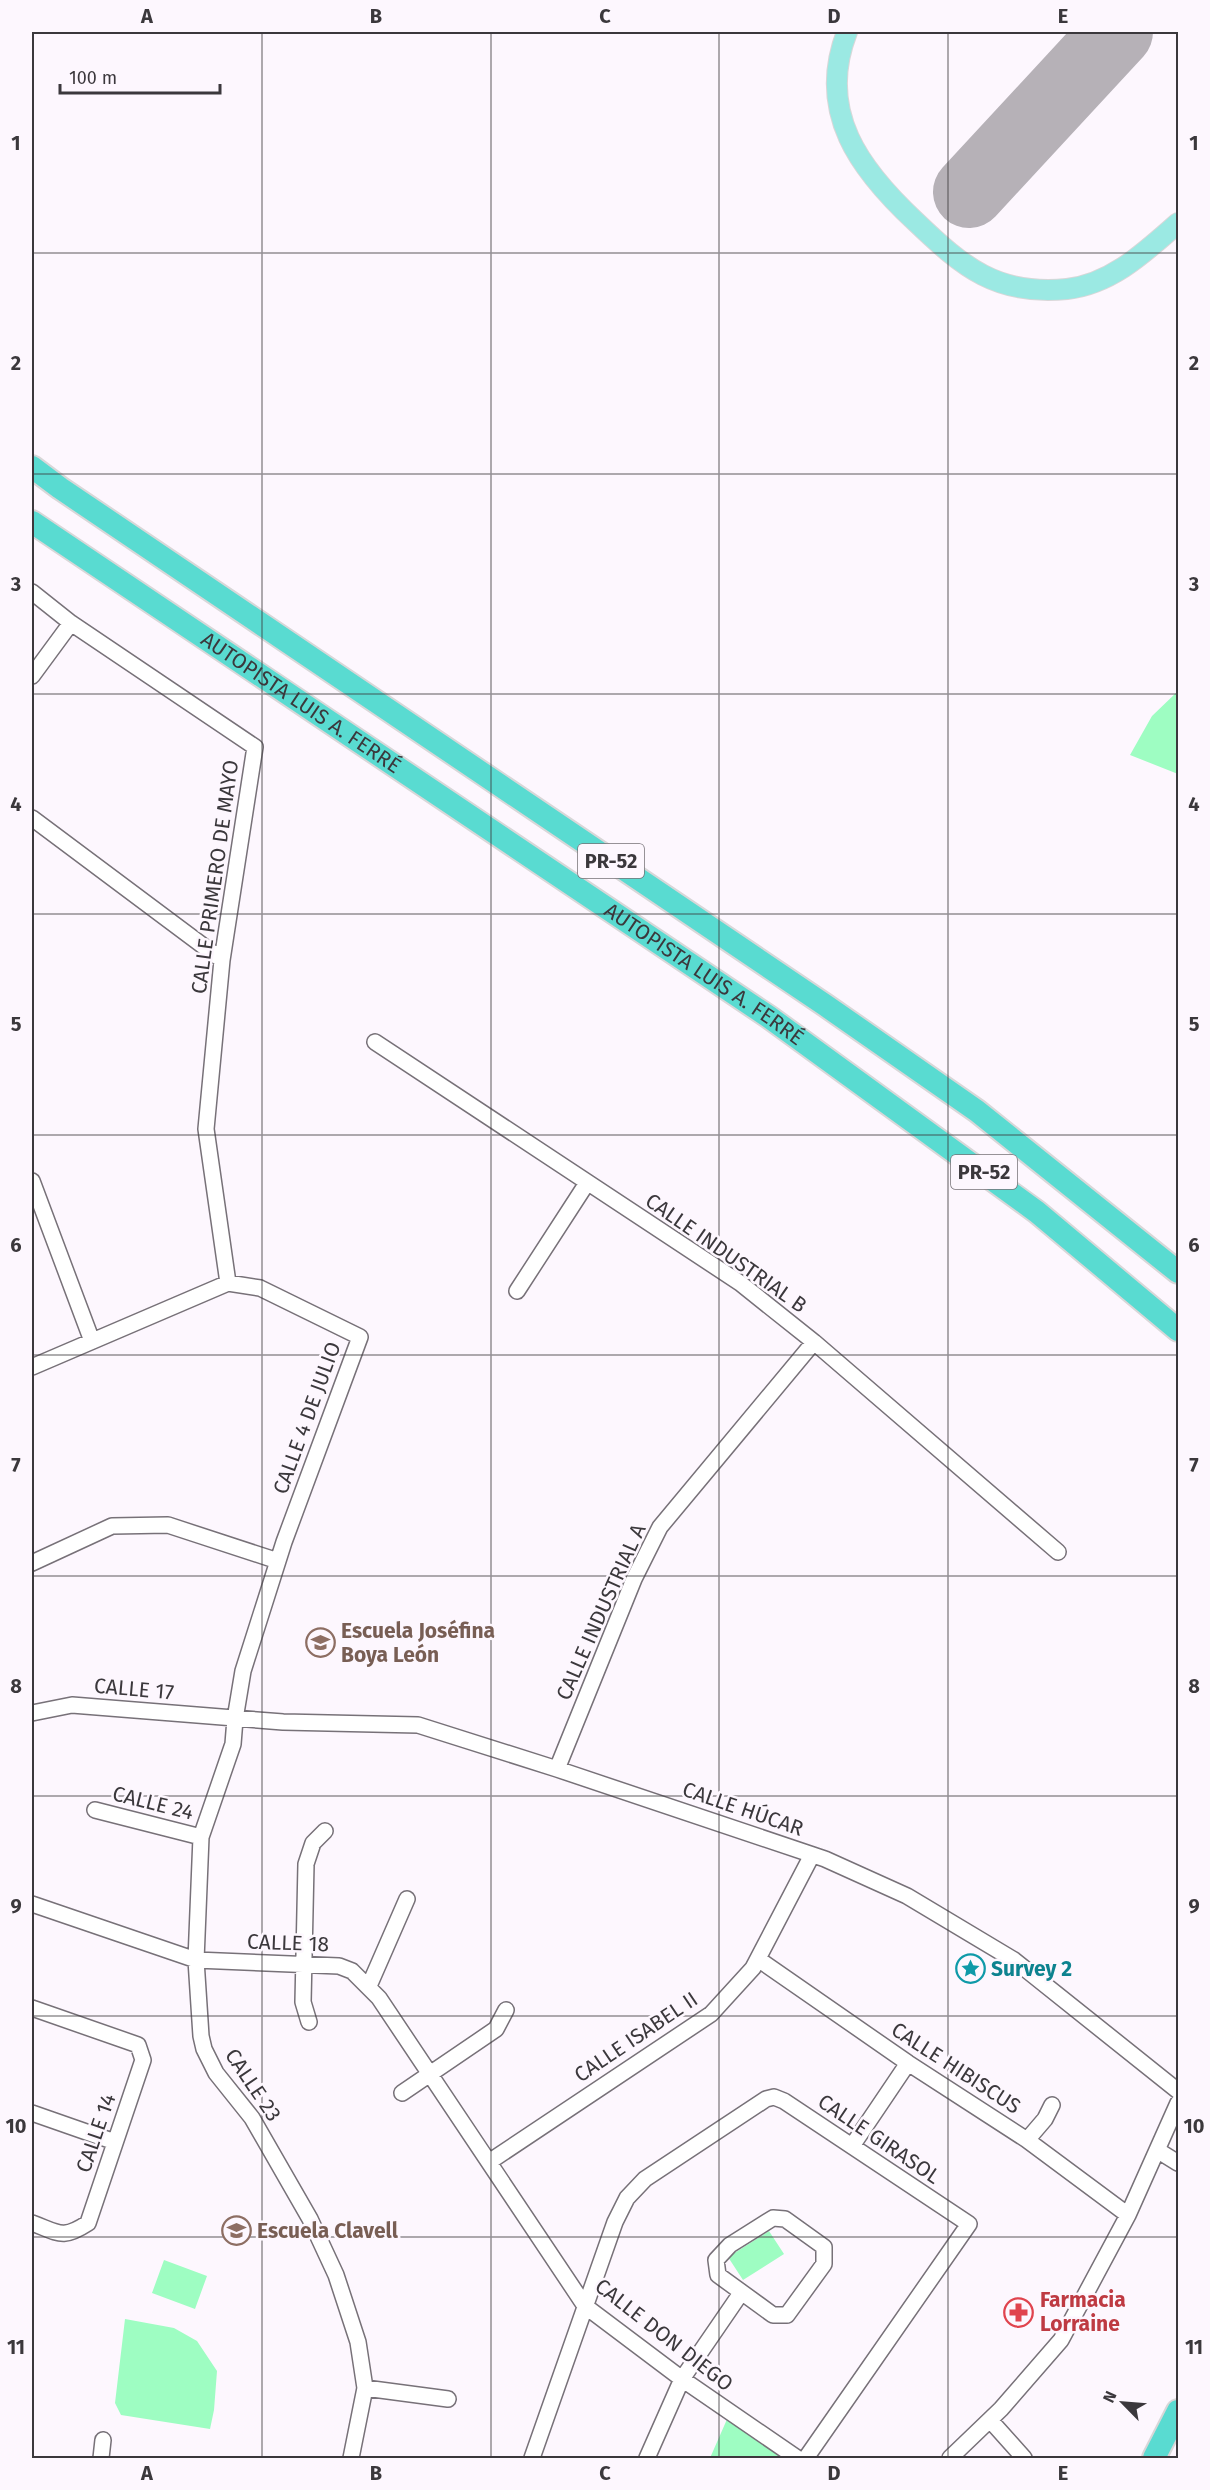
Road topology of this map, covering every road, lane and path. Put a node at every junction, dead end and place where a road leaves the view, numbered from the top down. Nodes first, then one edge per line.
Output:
1 (847, 32) edge
2 (1179, 223) edge
3 (32, 467) edge
4 (32, 522) edge
5 (32, 592) edge
6 (72, 623) junction
7 (32, 676) edge
8 (32, 818) edge
9 (222, 960) junction
10 (375, 1042) dead end
11 (32, 1181) edge
12 (587, 1182) junction
13 (1147, 1245) junction
14 (1179, 1260) edge
15 (1179, 1272) edge
16 (228, 1282) junction
17 (517, 1291) dead end
18 (1178, 1329) edge
19 (92, 1341) junction
20 (814, 1342) junction
21 (32, 1367) edge
22 (1058, 1552) dead end
23 (278, 1561) junction
24 (32, 1563) edge
25 (32, 1713) edge
26 (235, 1719) junction
27 (556, 1769) junction
28 (95, 1810) dead end
29 (325, 1831) dead end
30 (201, 1837) junction
31 (812, 1855) junction
32 (407, 1899) dead end
33 (32, 1904) edge
34 (758, 1959) junction
35 (196, 1960) junction
36 (303, 1963) junction
37 (369, 1986) junction
38 (32, 2008) edge
39 (506, 2010) dead end
40 (309, 2022) dead end
41 (908, 2063) junction
42 (431, 2074) junction
43 (1179, 2091) edge
44 (402, 2093) dead end
45 (1179, 2103) edge
46 (1052, 2105) dead end
47 (32, 2113) edge
48 (1027, 2140) junction
49 (115, 2142) junction
50 (852, 2146) junction
51 (1157, 2150) junction
52 (489, 2162) junction
53 (1179, 2163) edge
54 (1128, 2215) junction
55 (32, 2223) edge
56 (741, 2293) junction
57 (585, 2306) junction
58 (682, 2379) junction
59 (365, 2388) junction
60 (448, 2399) dead end
61 (1179, 2411) edge
62 (990, 2420) junction
63 (103, 2440) dead end
64 (101, 2458) edge
65 (351, 2458) edge
66 (532, 2458) edge
67 (647, 2458) edge
68 (797, 2458) edge
69 (806, 2458) edge
70 (950, 2458) edge
71 (1024, 2458) edge
72 (1154, 2458) edge

1 - 2 main road
3 - 13 highway, AUTOPISTA LUIS A. FERRÉ / PR-52
4 - 18 highway, AUTOPISTA LUIS A. FERRÉ / PR-52
5 - 6 street, CALLE PRIMERO DE MAYO
6 - 7 street
6 - 9 street, CALLE PRIMERO DE MAYO
8 - 9 street
9 - 16 street, CALLE PRIMERO DE MAYO
10 - 12 street, CALLE INDUSTRIAL B
11 - 19 street
12 - 17 street
12 - 20 street, CALLE INDUSTRIAL B
13 - 14 highway
13 - 15 highway, AUTOPISTA LUIS A. FERRÉ / PR-52
16 - 19 street
16 - 23 street, CALLE 4 DE JULIO
19 - 21 street
20 - 22 street, CALLE INDUSTRIAL B
20 - 27 street, CALLE INDUSTRIAL A
23 - 24 street
23 - 26 street, CALLE 4 DE JULIO
25 - 26 street, CALLE 17
26 - 27 street, CALLE HÚCAR
26 - 30 street, CALLE 23
27 - 31 street, CALLE HÚCAR
28 - 30 street, CALLE 24
29 - 36 street
30 - 35 street, CALLE 23
31 - 34 street, CALLE ISABEL II
31 - 43 street, CALLE HÚCAR
32 - 37 street
33 - 35 street, CALLE 18
34 - 41 street, CALLE HIBISCUS
34 - 52 street, CALLE ISABEL II
35 - 36 street, CALLE 18
35 - 59 street, CALLE 23
36 - 37 street, CALLE 18
36 - 40 street
37 - 42 street, CALLE 18
38 - 49 street, CALLE 14
39 - 42 street
41 - 48 street, CALLE HIBISCUS
41 - 50 street
42 - 44 street
42 - 52 street, CALLE 18
45 - 51 street
46 - 48 street
47 - 49 street
48 - 54 street, CALLE HIBISCUS
49 - 55 street, CALLE 14
50 - 57 street, CALLE GIRASOL
50 - 69 street, CALLE GIRASOL
51 - 53 street
51 - 54 street
52 - 57 street, CALLE DON DIEGO
54 - 62 street
56 - 56 street
56 - 58 street
57 - 58 street, CALLE DON DIEGO
57 - 66 street, CALLE GIRASOL
58 - 67 street
58 - 68 street, CALLE DON DIEGO
59 - 60 street
59 - 65 street, CALLE 23
61 - 72 highway
62 - 70 street
62 - 71 street
63 - 64 street

